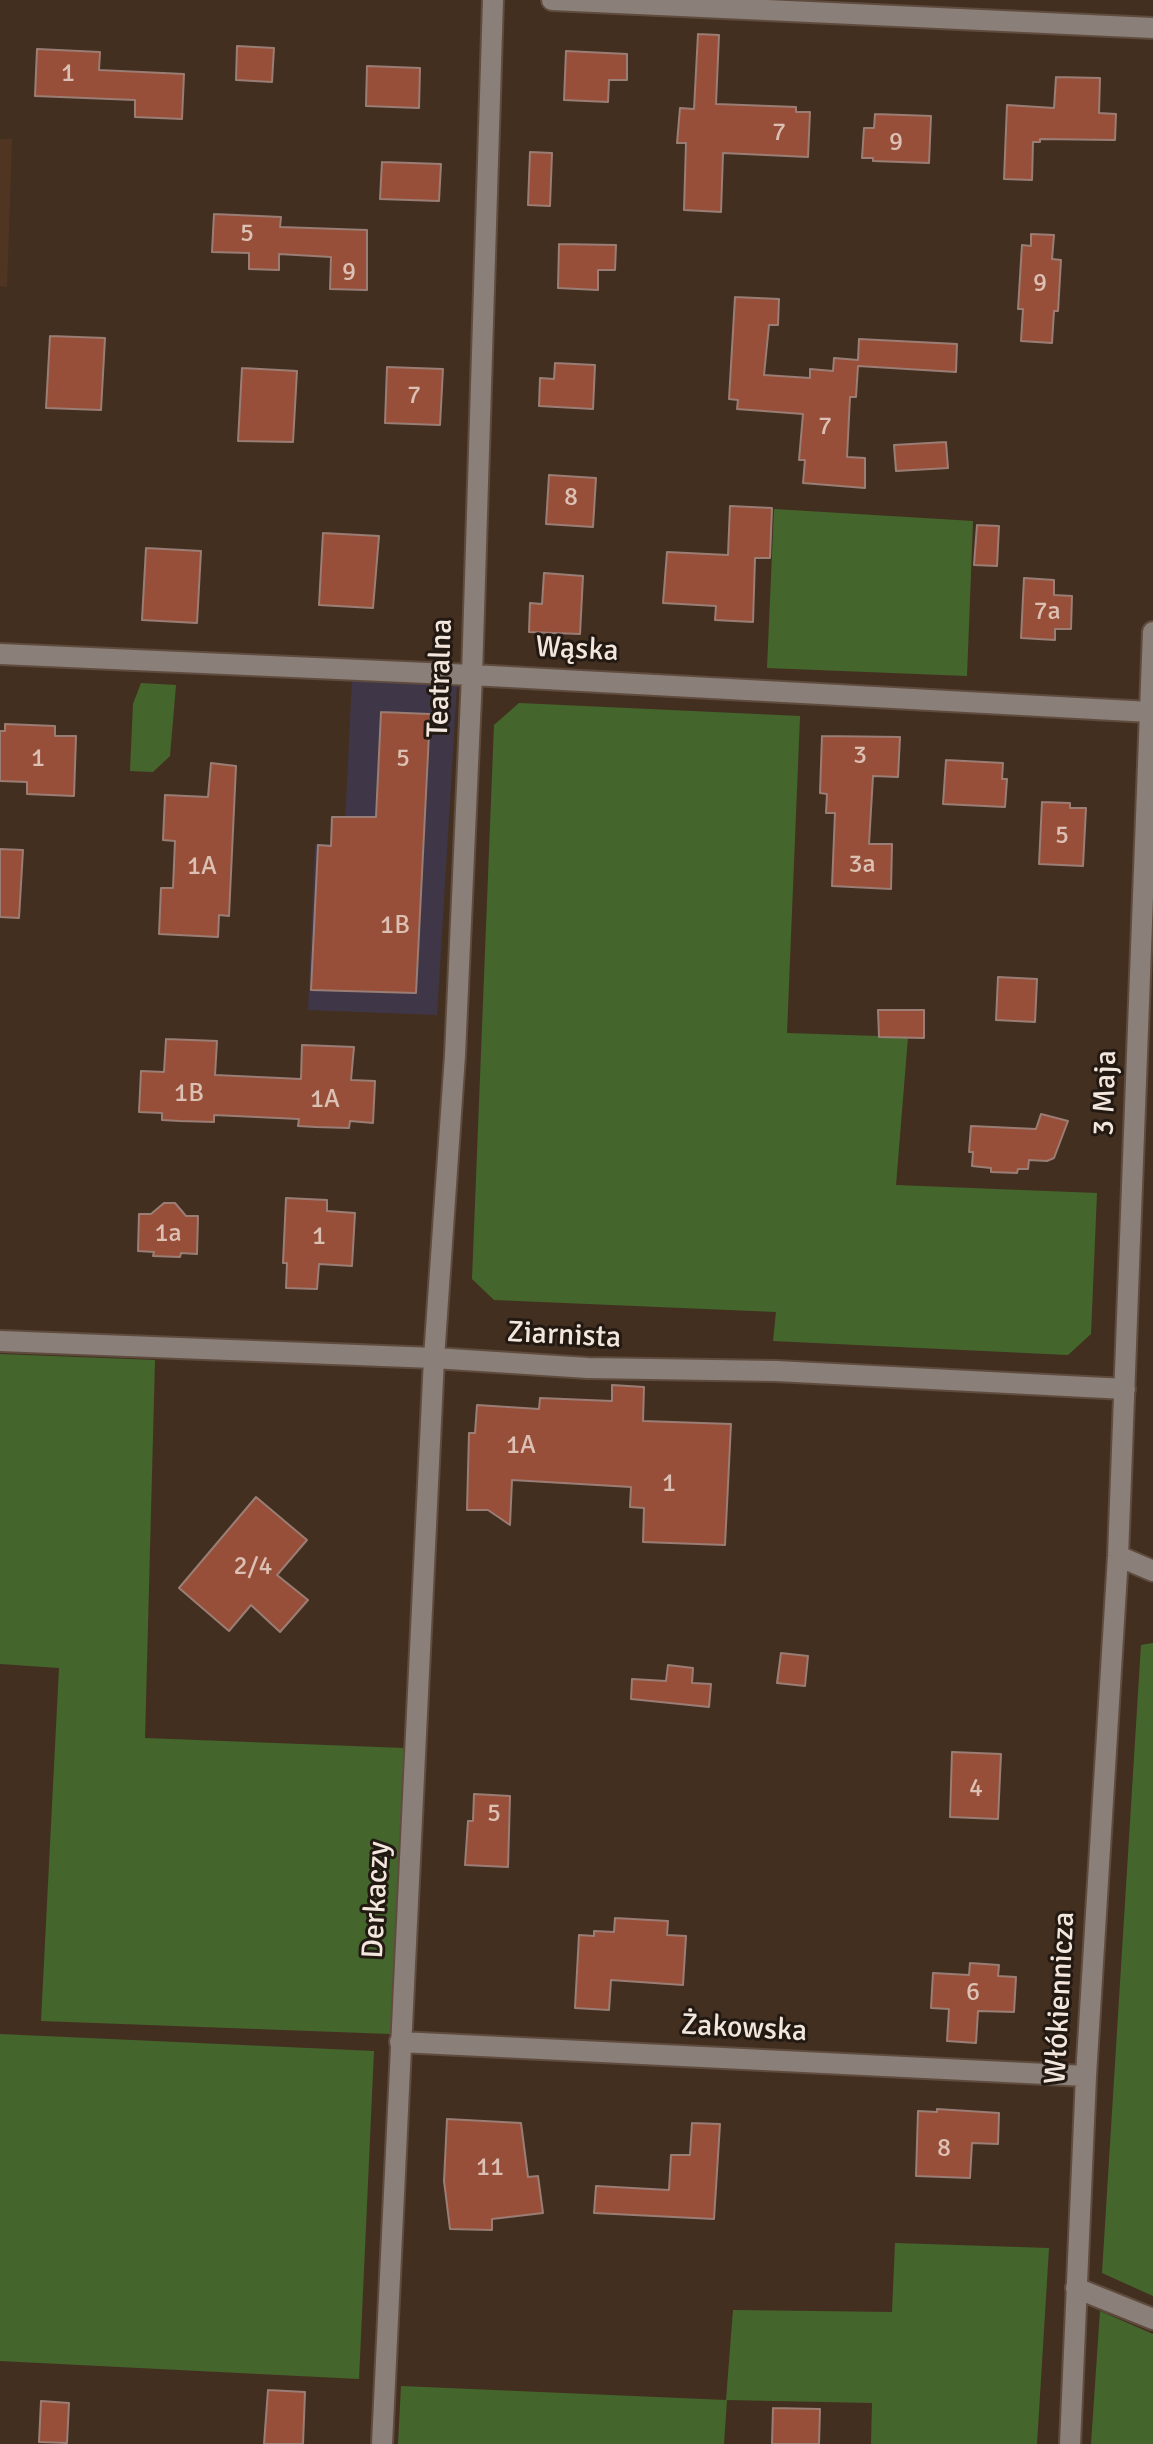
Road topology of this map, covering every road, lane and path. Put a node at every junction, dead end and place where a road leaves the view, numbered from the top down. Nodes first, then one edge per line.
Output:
1 (493, 0) edge
2 (552, 0) edge
3 (1153, 28) edge
4 (1153, 632) edge
5 (0, 654) edge
6 (472, 675) junction
7 (1150, 712) junction
8 (1149, 856) edge
9 (0, 1341) edge
10 (434, 1358) junction
11 (1125, 1389) junction
12 (1118, 1556) junction
13 (1153, 1571) edge
14 (400, 2042) junction
15 (1086, 2076) junction
16 (1076, 2288) junction
17 (1153, 2319) edge
18 (382, 2444) edge
19 (1070, 2444) edge

1 - 6 street, Teatralna
2 - 3 street
4 - 7 street, 3 Maja
5 - 6 street, Wąska
6 - 7 street, Wąska
6 - 10 street, Teatralna
7 - 8 street, 3 Maja
8 - 11 street, 3 Maja
9 - 10 street, Ziarnista
10 - 11 street, Ziarnista
10 - 14 street, Derkaczy
11 - 12 street, 3 Maja
12 - 13 street
12 - 15 street, Włókiennicza
14 - 15 street, Żakowska
14 - 18 street, Derkaczy
15 - 16 street, Włókiennicza
16 - 17 street
16 - 19 street, Włókiennicza

